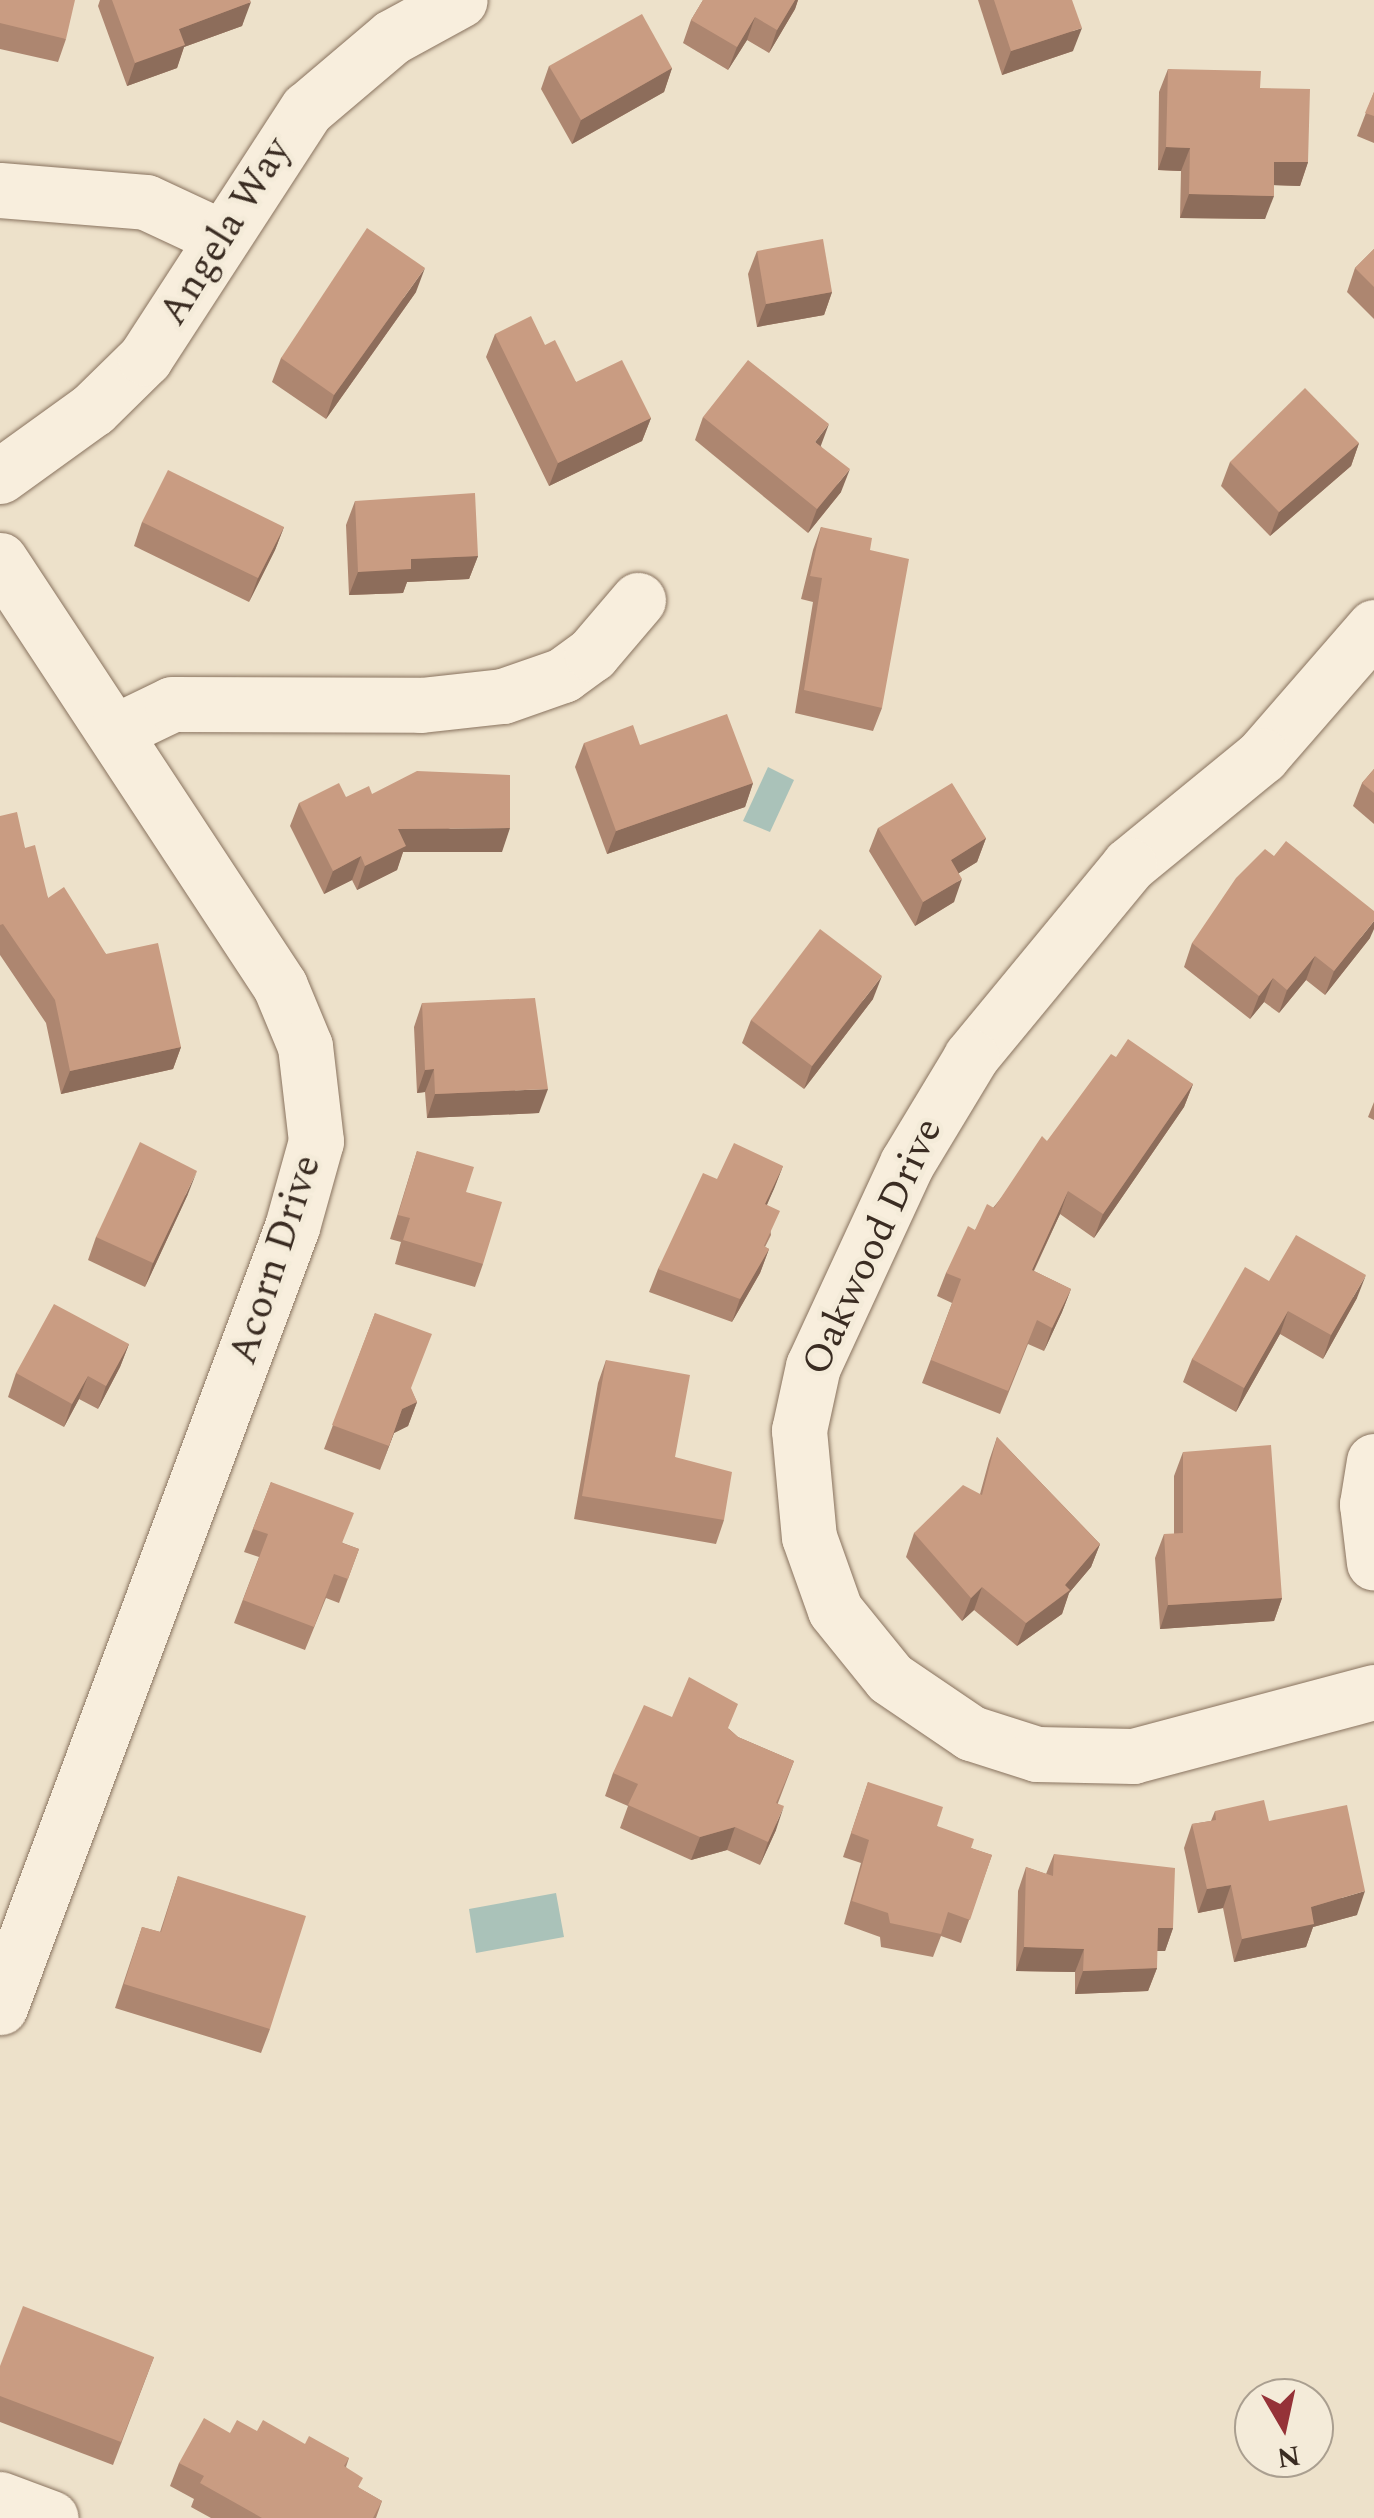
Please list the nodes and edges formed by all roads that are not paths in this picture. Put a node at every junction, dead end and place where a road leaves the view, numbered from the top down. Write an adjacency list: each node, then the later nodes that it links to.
1 (460, 0): 3 (street, Angela Way)
2 (0, 190): 3 (street)
3 (219, 236): 4 (street, Angela Way)
4 (0, 476)
5 (0, 560): 8 (street, Acorn Drive)
6 (638, 600): 8 (street)
7 (1374, 627): 11 (street, Oakwood Drive)
8 (116, 731): 12 (street, Acorn Drive)
9 (1374, 1461): 10 (street)
10 (1374, 1563)
11 (1374, 1692)
12 (0, 2006)
13 (0, 2500): 14 (street)
14 (51, 2518)

